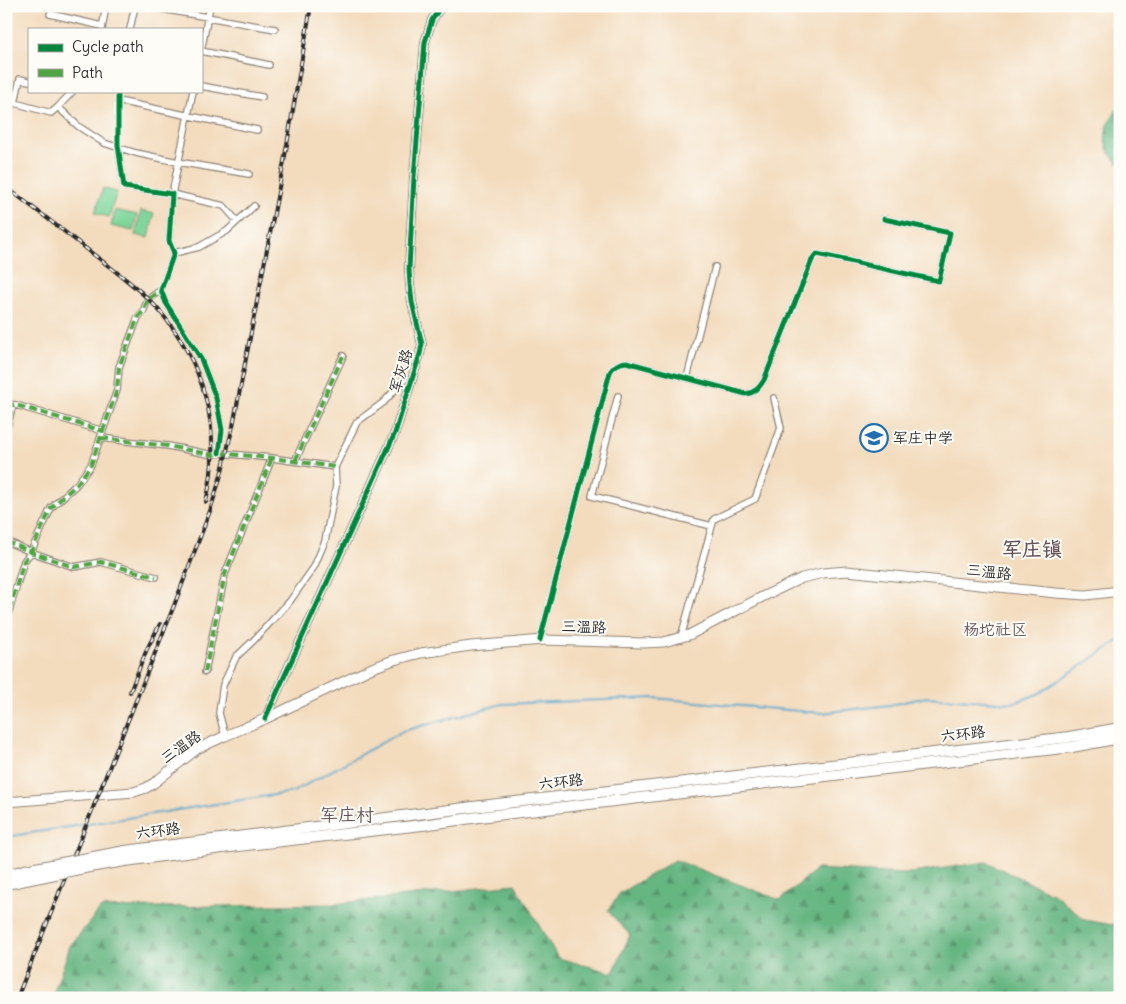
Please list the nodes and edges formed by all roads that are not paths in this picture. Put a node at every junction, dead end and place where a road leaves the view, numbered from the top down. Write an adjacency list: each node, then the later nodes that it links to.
1 (106, 6): 8 (street)
2 (135, 6): 9 (street)
3 (145, 6): 7 (street)
4 (210, 6): 7 (street)
5 (441, 6): 59 (street, 军灰路)
6 (50, 14): 8 (street)
7 (208, 18): 10 (street); 11 (street)
8 (102, 27)
9 (130, 28)
10 (275, 30)
11 (202, 46)
12 (202, 51): 13 (street)
13 (269, 65)
14 (28, 81): 21 (street)
15 (202, 86): 19 (street)
16 (72, 92): 21 (street)
17 (118, 92): 20 (street)
18 (193, 92): 22 (street)
19 (262, 97)
20 (118, 101): 22 (street); 24 (street)
21 (58, 106): 24 (street)
22 (188, 116): 23 (street); 25 (street)
23 (257, 130)
24 (118, 148): 25 (street); 27 (street)
25 (178, 162): 26 (street); 27 (street)
26 (248, 174)
27 (172, 194): 30 (street); 31 (street)
28 (254, 206): 30 (street)
29 (884, 219): 37 (street)
30 (237, 221): 31 (street)
31 (174, 253): 33 (street)
32 (715, 267): 37 (street)
33 (161, 290): 44 (street); 46 (street)
34 (1120, 316): 35 (street)
35 (1120, 327)
36 (343, 356): 48 (street)
37 (687, 378): 57 (street)
38 (404, 380): 49 (street)
39 (618, 396): 50 (street)
40 (774, 398): 50 (street)
41 (6, 404): 42 (street)
42 (13, 405): 43 (street); 44 (street)
43 (6, 430)
44 (103, 431): 45 (street)
45 (101, 438): 46 (street); 52 (street)
46 (218, 454): 47 (street)
47 (272, 458): 48 (street); 58 (street)
48 (295, 461): 49 (street)
49 (335, 467): 61 (street)
50 (712, 526): 56 (street)
51 (6, 541): 52 (street)
52 (31, 552): 53 (street); 55 (street)
53 (156, 577)
54 (1120, 591): 56 (main road, 三温路)
55 (6, 621)
56 (681, 637): 57 (main road, 三温路)
57 (540, 640): 59 (main road, 三温路)
58 (205, 672)
59 (265, 719): 61 (main road, 三温路)
60 (1120, 728): 64 (highway, 六环路, bridge)
61 (225, 736): 63 (main road, 三温路)
62 (1120, 738): 65 (highway, 六环路, bridge)
63 (6, 802)
64 (6, 875)
65 (6, 884)

